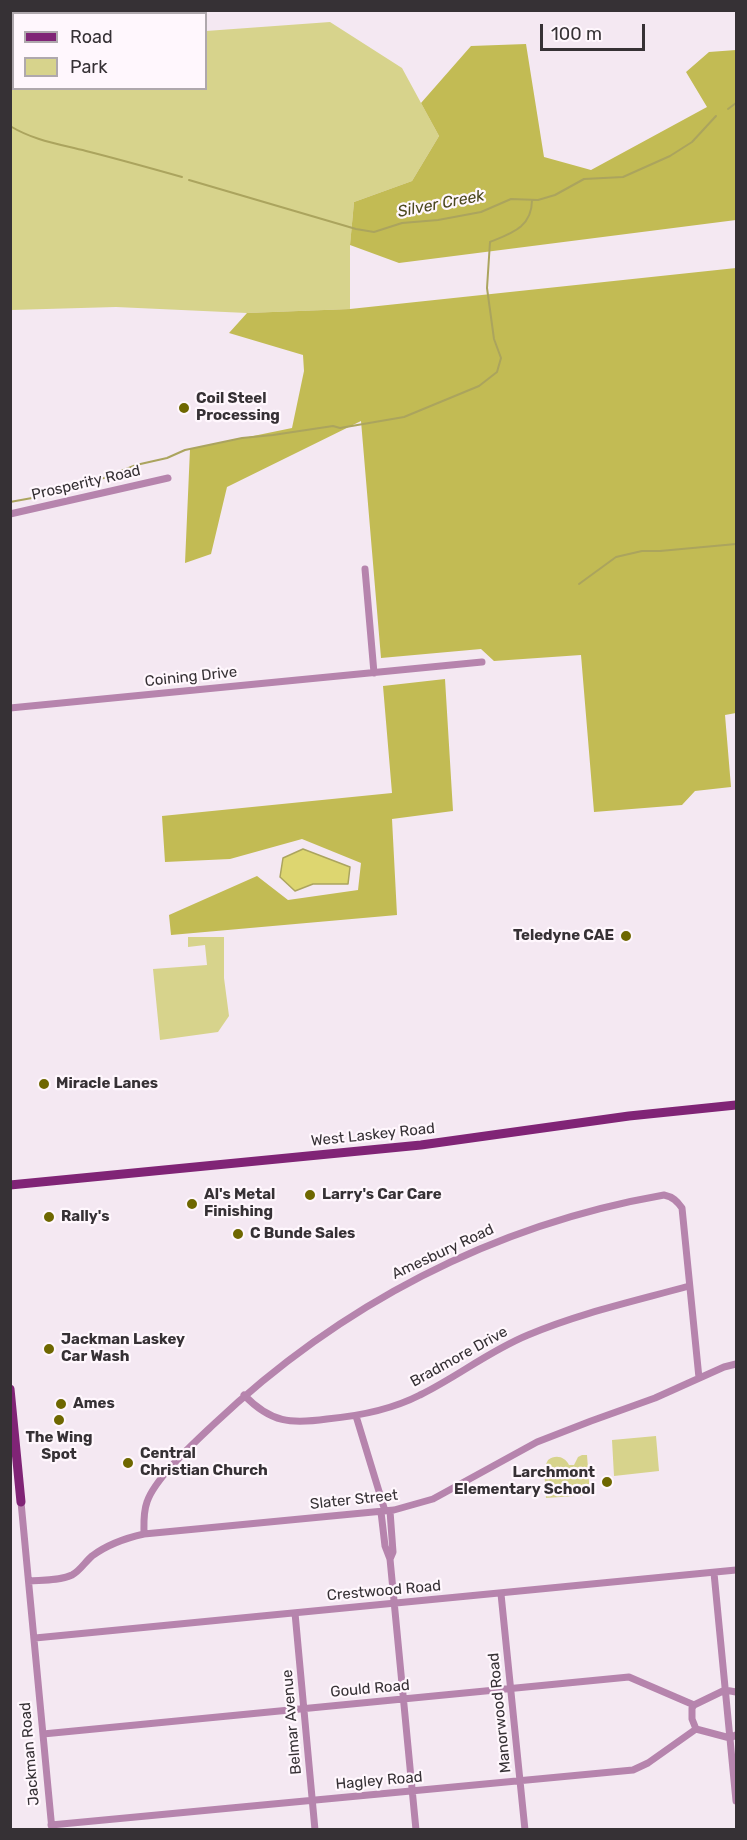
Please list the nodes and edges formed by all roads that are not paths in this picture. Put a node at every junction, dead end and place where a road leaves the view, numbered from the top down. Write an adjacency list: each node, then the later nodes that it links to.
1 (168, 478): 2 (street, Prosperity Road)
2 (10, 514)
3 (365, 569): 5 (street)
4 (482, 662): 5 (street, Coining Drive)
5 (374, 673): 6 (street, Coining Drive)
6 (10, 708)
7 (736, 1105): 8 (main road, West Laskey Road)
8 (10, 1185)
9 (689, 1286): 11 (street, Amesbury Road); 13 (street, Amesbury Road); 14 (street, Bradmore Drive)
10 (736, 1364): 11 (street, Slater Street)
11 (699, 1378): 16 (street, Slater Street)
12 (10, 1389): 15 (main road, Jackman Road)
13 (244, 1395): 14 (street, Bradmore Drive); 17 (street, Amesbury Road)
14 (356, 1416): 16 (street)
15 (21, 1502): 20 (street, Jackman Road)
16 (385, 1511): 17 (street, Slater Street); 22 (street)
17 (144, 1534): 20 (street, Slater Street)
18 (736, 1570): 19 (street, Crestwood Road)
19 (714, 1573): 21 (street, Crestwood Road); 26 (street)
20 (29, 1581): 24 (street, Jackman Road)
21 (501, 1594): 22 (street, Crestwood Road); 25 (street, Manorwood Road)
22 (394, 1603): 23 (street, Crestwood Road); 28 (street)
23 (295, 1613): 24 (street, Crestwood Road); 30 (street, Belmar Avenue)
24 (35, 1638): 32 (street, Jackman Road)
25 (511, 1689): 28 (street, Gould Road); 29 (street, Gould Road); 34 (street, Manorwood Road)
26 (725, 1690): 27 (street); 29 (street); 33 (street)
27 (736, 1692)
28 (403, 1699): 30 (street, Gould Road); 35 (street)
29 (694, 1705): 31 (street)
30 (303, 1708): 32 (street, Gould Road); 36 (street, Belmar Avenue)
31 (696, 1729): 33 (street); 34 (street, Hagley Road)
32 (43, 1734): 38 (street, Jackman Road)
33 (733, 1737): 37 (street)
34 (520, 1781): 35 (street, Hagley Road); 41 (street, Manorwood Road)
35 (412, 1791): 36 (street, Hagley Road); 40 (street)
36 (313, 1801): 38 (street, Hagley Road); 39 (street, Belmar Avenue)
37 (736, 1801)
38 (51, 1828)
39 (315, 1830)
40 (416, 1830)
41 (525, 1830)

